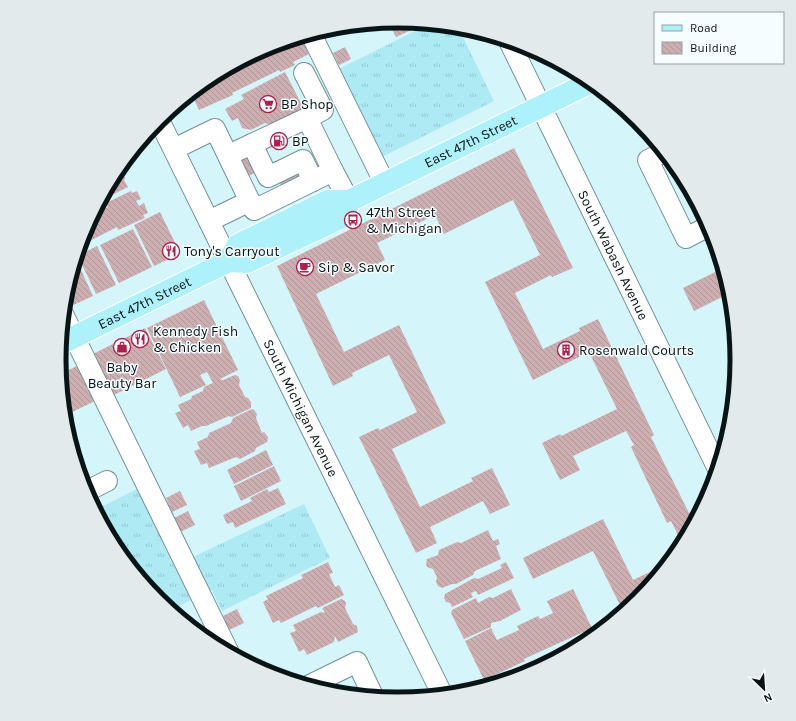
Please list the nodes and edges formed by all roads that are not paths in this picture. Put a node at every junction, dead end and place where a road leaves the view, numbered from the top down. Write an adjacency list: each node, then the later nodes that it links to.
1 (313, 39): 15 (street)
2 (513, 49): 5 (street, South Wabash Avenue)
3 (304, 73): 6 (street)
4 (585, 86): 5 (main road, East 47th Street)
5 (542, 108): 15 (main road, East 47th Street); 24 (street, South Wabash Avenue)
6 (307, 118): 8 (street); 12 (street)
7 (162, 126): 9 (street, South Michigan Avenue)
8 (252, 144): 11 (street); 13 (street)
9 (174, 150): 11 (street); 20 (street, South Michigan Avenue)
10 (659, 154): 21 (street)
11 (228, 155): 16 (street)
12 (333, 171): 14 (street); 18 (street)
13 (268, 177): 14 (street); 16 (street); 17 (street)
14 (313, 181): 17 (street)
15 (385, 184): 18 (main road, East 47th Street)
16 (247, 194): 17 (street); 20 (street)
17 (278, 198): 19 (street)
18 (349, 201): 19 (main road, East 47th Street); 22 (main road, East 47th Street)
19 (289, 220): 22 (main road, East 47th Street)
20 (209, 221): 22 (street, South Michigan Avenue)
21 (703, 229)
22 (229, 261): 23 (main road, East 47th Street); 29 (street, South Michigan Avenue)
23 (67, 340): 27 (street)
24 (715, 462)
25 (107, 481): 26 (street)
26 (91, 489)
27 (224, 643)
28 (315, 683): 30 (street)
29 (440, 690)
30 (371, 692)

